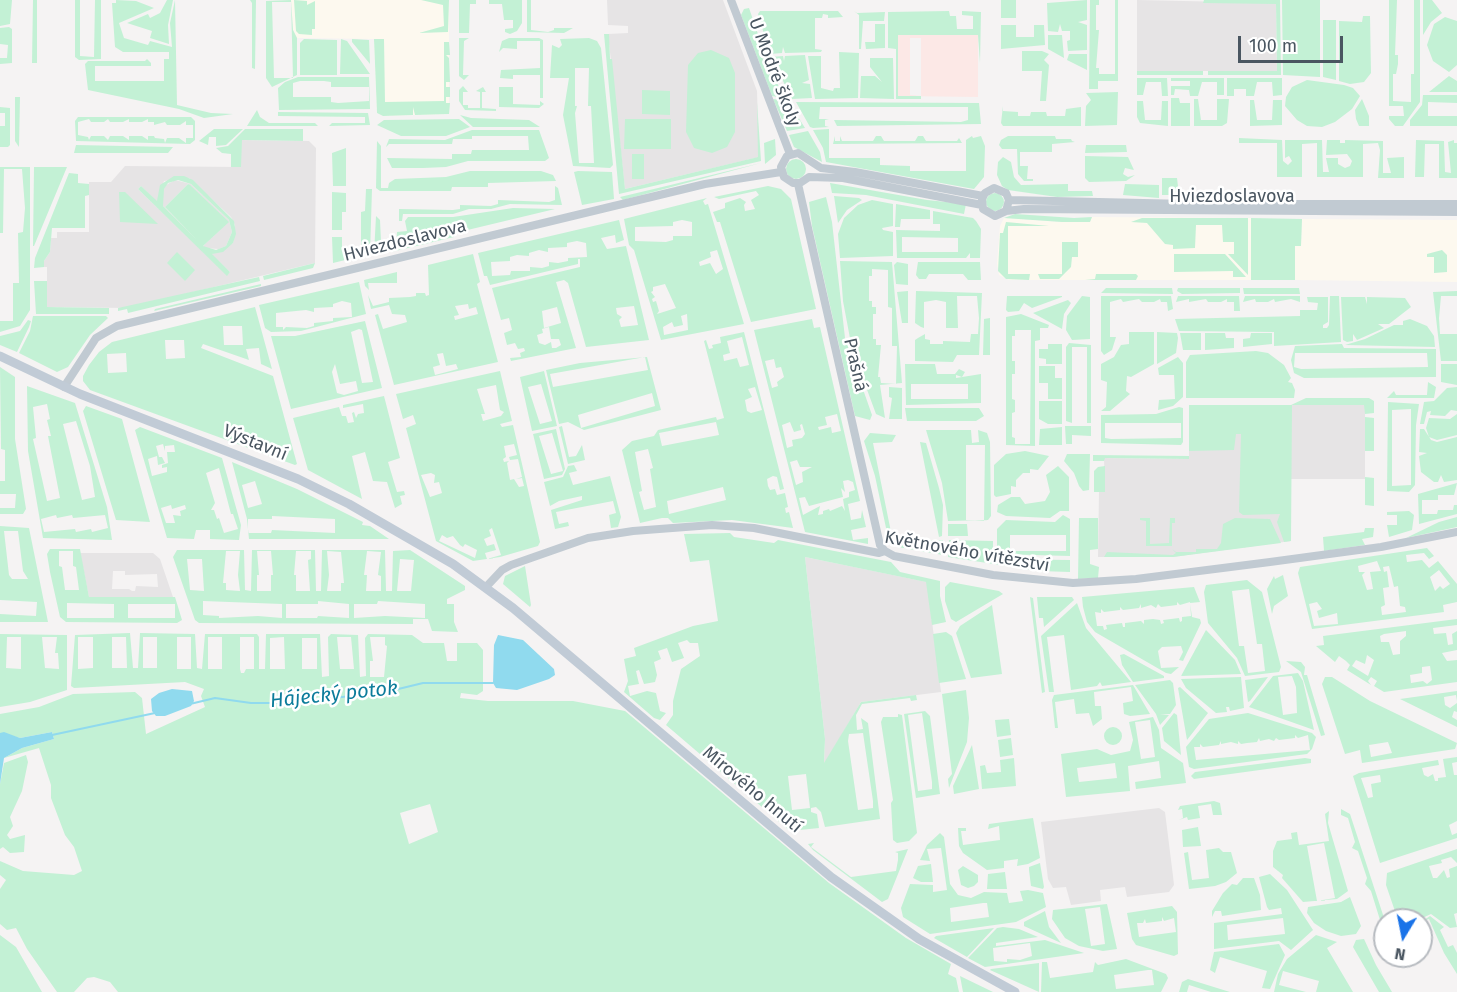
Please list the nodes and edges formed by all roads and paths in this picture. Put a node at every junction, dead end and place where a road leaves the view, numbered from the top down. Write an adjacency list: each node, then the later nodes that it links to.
1 (731, 0): 2 (street, U Modré školy)
2 (790, 154): 3 (street, Hviezdoslavova); 4 (street)
3 (811, 163): 5 (street); 8 (street, Hviezdoslavova)
4 (781, 172): 6 (street); 13 (street, Hviezdoslavova)
5 (809, 177): 6 (street); 8 (street, Hviezdoslavova)
6 (798, 184): 15 (street, Prašná)
7 (1009, 200): 8 (street, Hviezdoslavova); 9 (street, Hviezdoslavova); 10 (street)
8 (982, 201): 10 (street, Hviezdoslavova)
9 (1457, 204)
10 (1006, 211): 11 (street, Hviezdoslavova)
11 (1457, 212)
12 (0, 356): 13 (main road, Výstavní)
13 (64, 387): 16 (main road, Výstavní)
14 (1457, 532): 15 (street, Květnového vítězství)
15 (885, 551): 16 (street, Květnového vítězství)
16 (486, 587): 17 (main road, Mírového hnutí)
17 (1015, 992)

